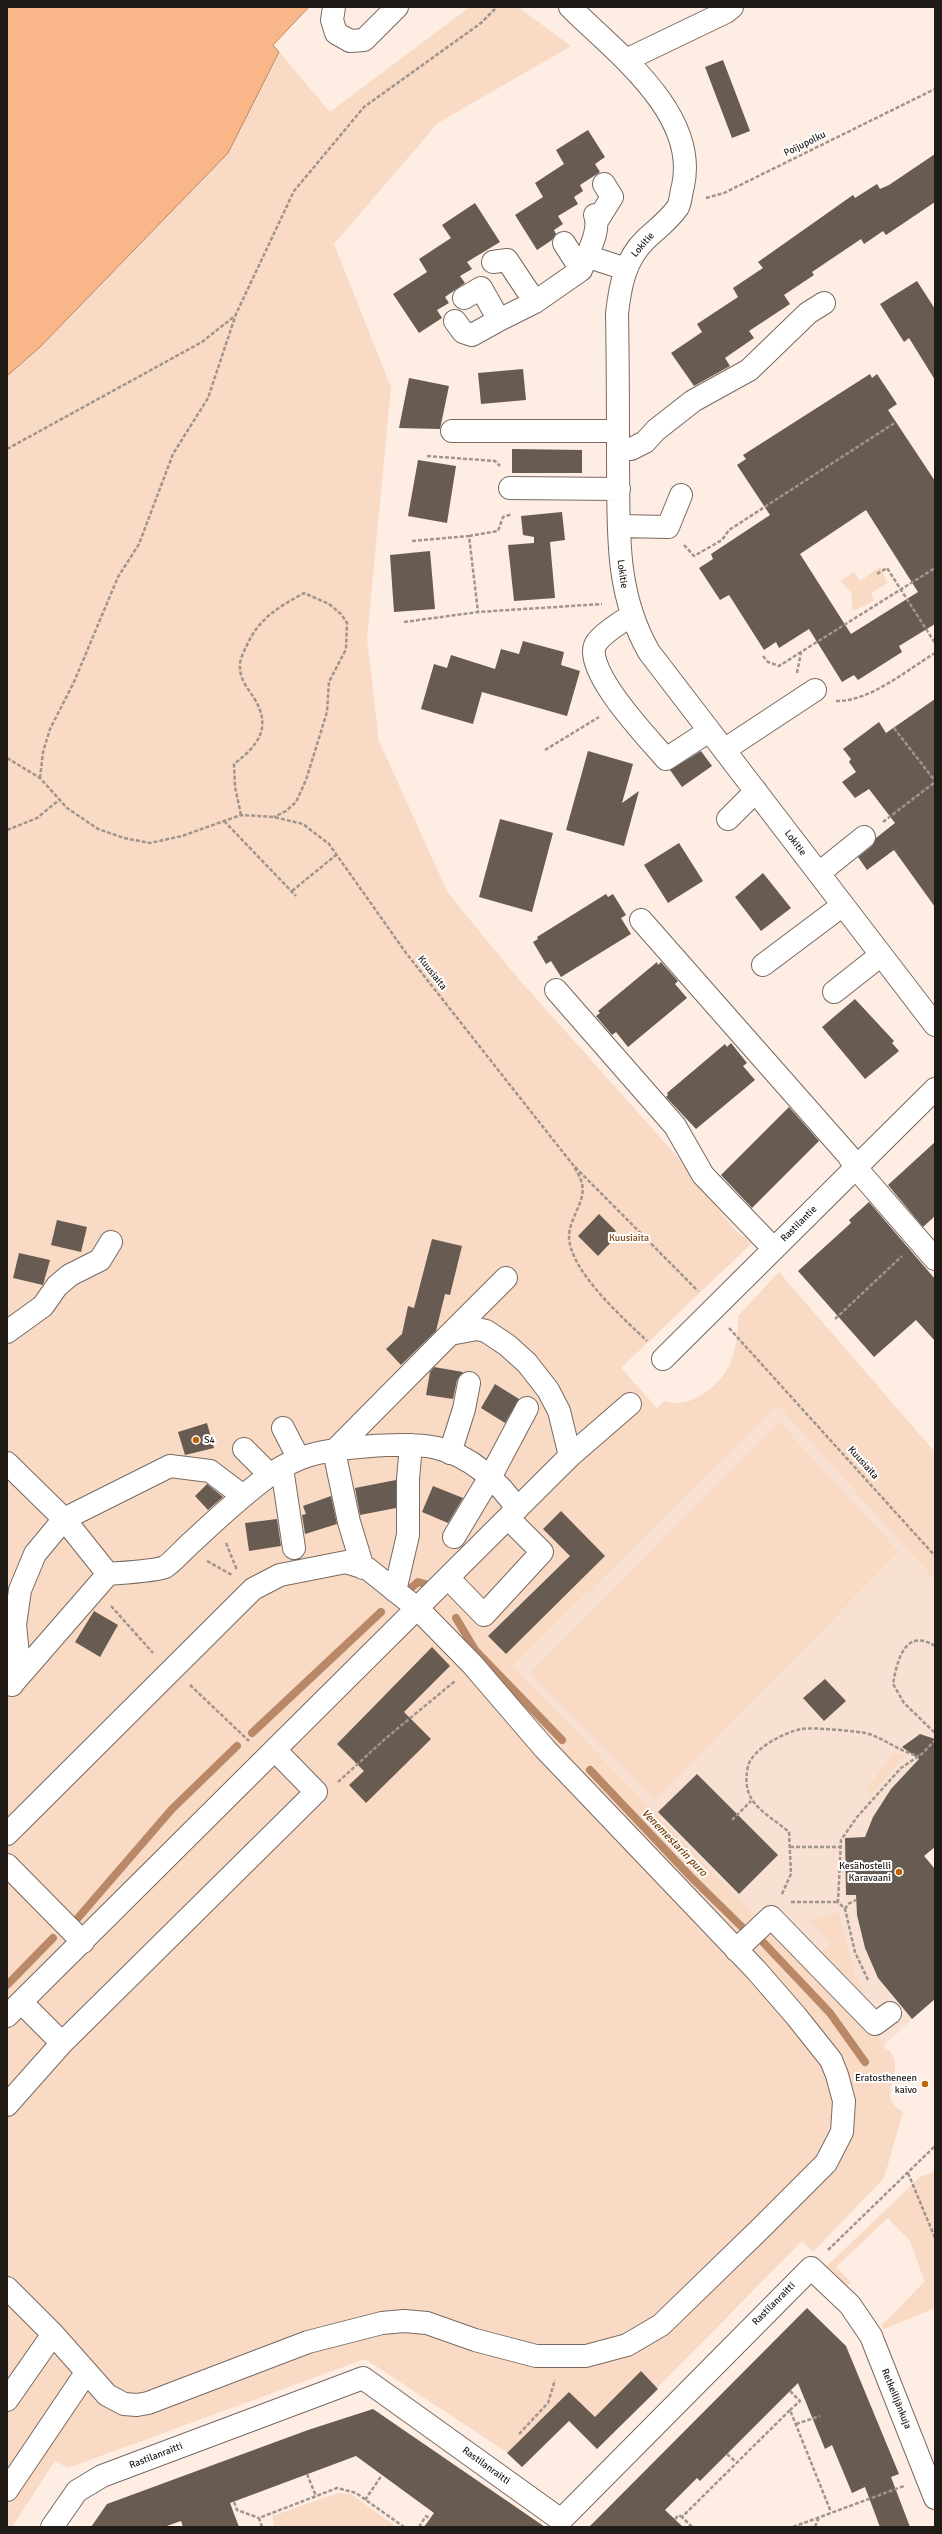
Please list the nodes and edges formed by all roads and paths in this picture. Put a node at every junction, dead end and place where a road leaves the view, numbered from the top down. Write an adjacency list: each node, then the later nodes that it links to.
1 (334, 7): 2 (street)
2 (397, 7)
3 (497, 7): 17 (path)
4 (570, 7): 6 (street)
5 (732, 7): 6 (street)
6 (626, 60): 9 (street)
7 (935, 89): 9 (path, Poijupolku)
8 (604, 184): 12 (street)
9 (678, 206): 13 (street, Lokitie)
10 (564, 243): 12 (street)
11 (493, 262): 15 (street)
12 (584, 263): 13 (street); 15 (street)
13 (626, 268): 22 (street, Lokitie)
14 (464, 298): 18 (street)
15 (535, 302): 18 (street)
16 (824, 303): 22 (street)
17 (236, 314): 23 (path); 47 (path)
18 (499, 320): 19 (street)
19 (455, 321)
20 (896, 422): 28 (path)
21 (452, 431): 22 (street)
22 (618, 440): 25 (street, Lokitie)
23 (7, 449)
24 (510, 488): 25 (street)
25 (619, 488): 27 (street, Lokitie)
26 (681, 495): 28 (street)
27 (619, 526): 28 (street); 33 (street, Lokitie)
28 (668, 527)
29 (412, 541): 34 (path)
30 (935, 568): 32 (path)
31 (877, 574): 32 (path)
32 (901, 589): 36 (path); 37 (path)
33 (629, 608): 34 (path); 41 (street); 43 (street, Lokitie)
34 (478, 612): 35 (path)
35 (404, 622)
36 (935, 643)
37 (801, 652): 39 (path); 40 (path)
38 (935, 653): 40 (path)
39 (763, 656)
40 (810, 693): 45 (street)
41 (620, 704): 43 (street); 44 (path)
42 (894, 728): 48 (path)
43 (710, 731): 45 (street, Lokitie)
44 (545, 750)
45 (724, 750): 49 (street, Lokitie)
46 (7, 758): 47 (path, Kuusiaita)
47 (40, 778): 50 (path, Kuusiaita)
48 (935, 781): 56 (path)
49 (756, 791): 53 (street); 58 (street, Lokitie)
50 (59, 800): 54 (path, Kuusiaita); 55 (path)
51 (241, 816): 52 (path, Kuusiaita); 52 (path); 54 (path, Kuusiaita)
52 (274, 817): 57 (path, Kuusiaita)
53 (728, 818)
54 (224, 821): 59 (path)
55 (7, 830)
56 (864, 837): 58 (street)
57 (336, 855): 59 (path); 69 (path, Kuusiaita)
58 (819, 873): 61 (street, Lokitie)
59 (292, 891): 60 (path)
60 (296, 896)
61 (843, 905): 63 (street, Lokitie); 64 (street)
62 (641, 920): 70 (street)
63 (881, 955): 66 (street); 67 (street, Lokitie)
64 (763, 965)
65 (556, 990): 73 (street)
66 (834, 992)
67 (935, 1025)
68 (935, 1089): 70 (street, Rastilantie)
69 (573, 1165): 76 (path, Kuusiaita); 80 (path, Kuusiaita)
70 (856, 1168): 71 (street); 73 (street, Rastilantie)
71 (919, 1240): 74 (street); 77 (path)
72 (111, 1242): 78 (street)
73 (774, 1249): 76 (street, Rastilantie)
74 (935, 1259)
75 (506, 1278): 79 (street)
76 (708, 1304): 80 (street, Rastilantie); 100 (path, Kuusiaita)
77 (835, 1318)
78 (7, 1332)
79 (450, 1334): 87 (street); 89 (street)
80 (663, 1359)
81 (469, 1382): 88 (street)
82 (630, 1404): 89 (street)
83 (527, 1408): 92 (street)
84 (283, 1428): 91 (street)
85 (411, 1445): 87 (street); 88 (street); 105 (street)
86 (244, 1449): 91 (street)
87 (334, 1451): 91 (street); 101 (street)
88 (450, 1453): 92 (street)
89 (570, 1456): 94 (street)
90 (7, 1463): 96 (street)
91 (284, 1467): 93 (street); 98 (street)
92 (490, 1477): 94 (street); 97 (street)
93 (243, 1496): 95 (street); 96 (street)
94 (512, 1514): 103 (street); 103 (street)
95 (219, 1518): 99 (street); 104 (path)
96 (64, 1519): 102 (street); 109 (street)
97 (454, 1537)
98 (294, 1548)
99 (184, 1549): 102 (street); 104 (path)
100 (935, 1556)
101 (363, 1568): 104 (street); 105 (street)
102 (108, 1574): 109 (street)
103 (448, 1578): 106 (street)
104 (248, 1585): 117 (street)
105 (395, 1591): 106 (street)
106 (418, 1609): 108 (street); 112 (street)
107 (935, 1646): 110 (path)
108 (472, 1664): 114 (path); 126 (street)
109 (11, 1687)
110 (935, 1733)
111 (935, 1740): 113 (path)
112 (275, 1750): 114 (street); 125 (street)
113 (919, 1756): 115 (path); 119 (path)
114 (316, 1792): 129 (street)
115 (751, 1801): 116 (path); 118 (path)
116 (732, 1820)
117 (7, 1834)
118 (790, 1847): 119 (path); 123 (path)
119 (841, 1847): 122 (path)
120 (7, 1865): 125 (street)
121 (856, 1900): 124 (path)
122 (838, 1902): 123 (path); 124 (path)
123 (775, 1909): 126 (street); 128 (street)
124 (845, 1909): 128 (path)
125 (83, 1942): 127 (street)
126 (736, 1950): 137 (street)
127 (14, 2009): 129 (street)
128 (890, 2013)
129 (62, 2043): 130 (street)
130 (7, 2105)
131 (935, 2146): 132 (path)
132 (908, 2173): 133 (path); 134 (path)
133 (935, 2238)
134 (810, 2268): 152 (street, Retkeilijänkuja); 161 (street, Rastilanraitti)
135 (7, 2288): 136 (street)
136 (53, 2334): 138 (street); 140 (street)
137 (555, 2356): 138 (street); 144 (path)
138 (86, 2373): 150 (street)
139 (790, 2391): 141 (path)
140 (7, 2400)
141 (790, 2410): 143 (path); 146 (path)
142 (820, 2416): 143 (path)
143 (796, 2424): 155 (path)
144 (519, 2434)
145 (727, 2454): 146 (path)
146 (737, 2464): 158 (path)
147 (307, 2474): 151 (path)
148 (382, 2475): 153 (path)
149 (910, 2484): 155 (path)
150 (7, 2490)
151 (316, 2496): 153 (path); 157 (path)
152 (935, 2498)
153 (365, 2500): 163 (path)
154 (234, 2502): 157 (path)
155 (831, 2512): 156 (path)
156 (819, 2517): 166 (path); 167 (path)
157 (259, 2518): 162 (path)
158 (682, 2518): 160 (path); 165 (path)
159 (430, 2519): 164 (path)
160 (675, 2519)
161 (52, 2527)
162 (262, 2527)
163 (404, 2527)
164 (419, 2527)
165 (692, 2527)
166 (793, 2527)
167 (815, 2527)

